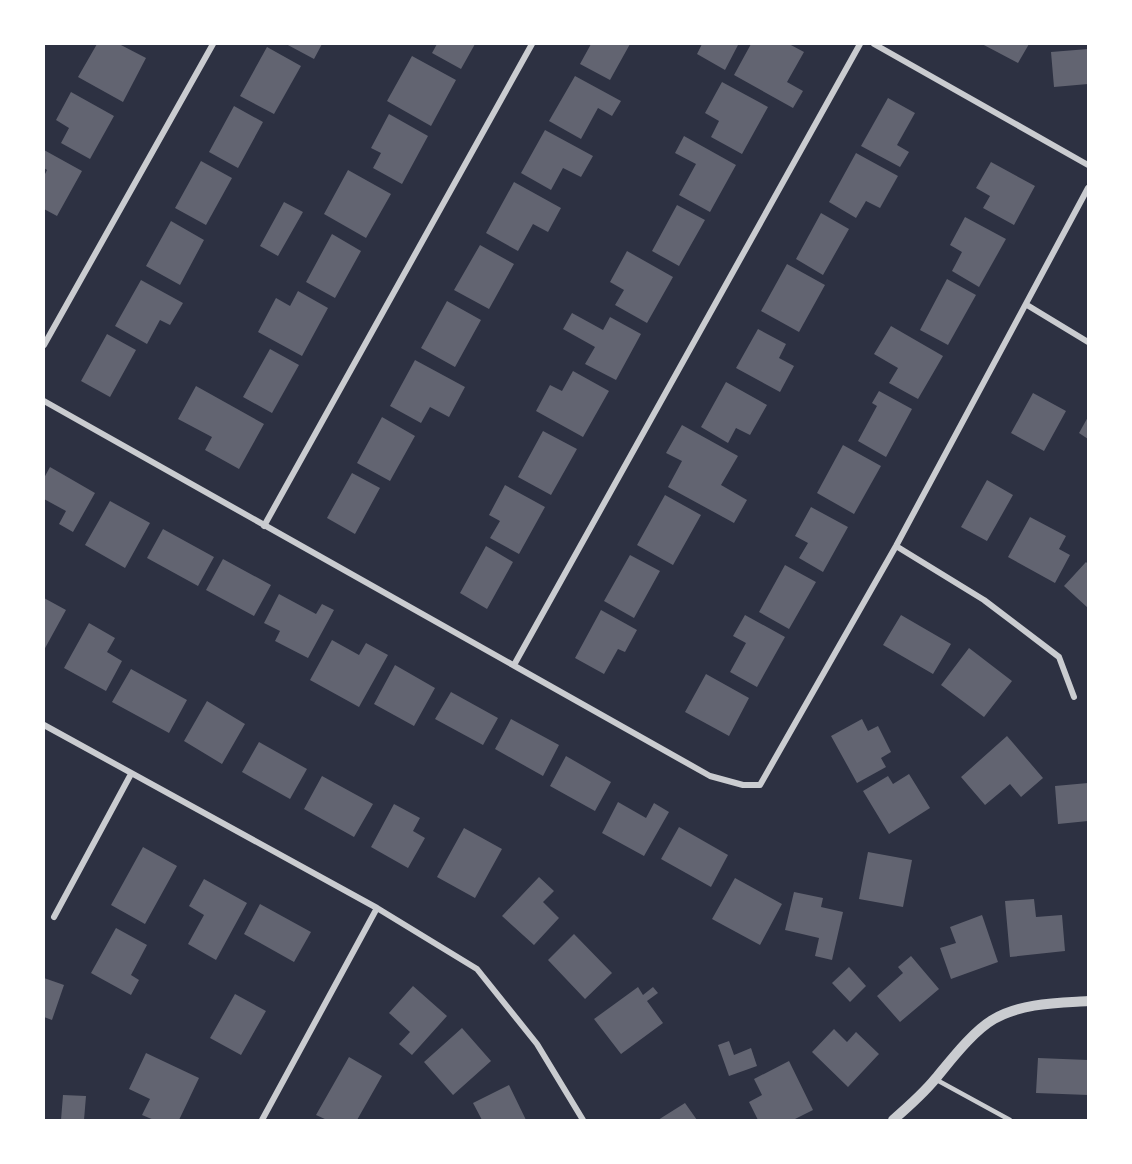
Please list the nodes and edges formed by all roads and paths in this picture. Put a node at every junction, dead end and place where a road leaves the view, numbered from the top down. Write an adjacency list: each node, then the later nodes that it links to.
1 (213, 44): 9 (street)
2 (532, 44): 11 (street)
3 (860, 44): 13 (street)
4 (874, 44): 5 (street)
5 (1089, 165)
6 (1089, 188): 7 (street)
7 (1027, 305): 8 (street); 12 (street)
8 (1089, 342)
9 (44, 345)
10 (44, 400): 11 (street)
11 (264, 526): 13 (street)
12 (896, 546): 13 (street); 14 (street)
13 (514, 665)
14 (1074, 697)
15 (44, 725): 16 (street)
16 (131, 774): 17 (street); 18 (street)
17 (377, 908): 21 (street); 22 (street)
18 (54, 917)
19 (1089, 1001): 20 (street)
20 (935, 1079): 23 (street); 24 (lane)
21 (262, 1120)
22 (583, 1120)
23 (893, 1120)
24 (1010, 1120)

